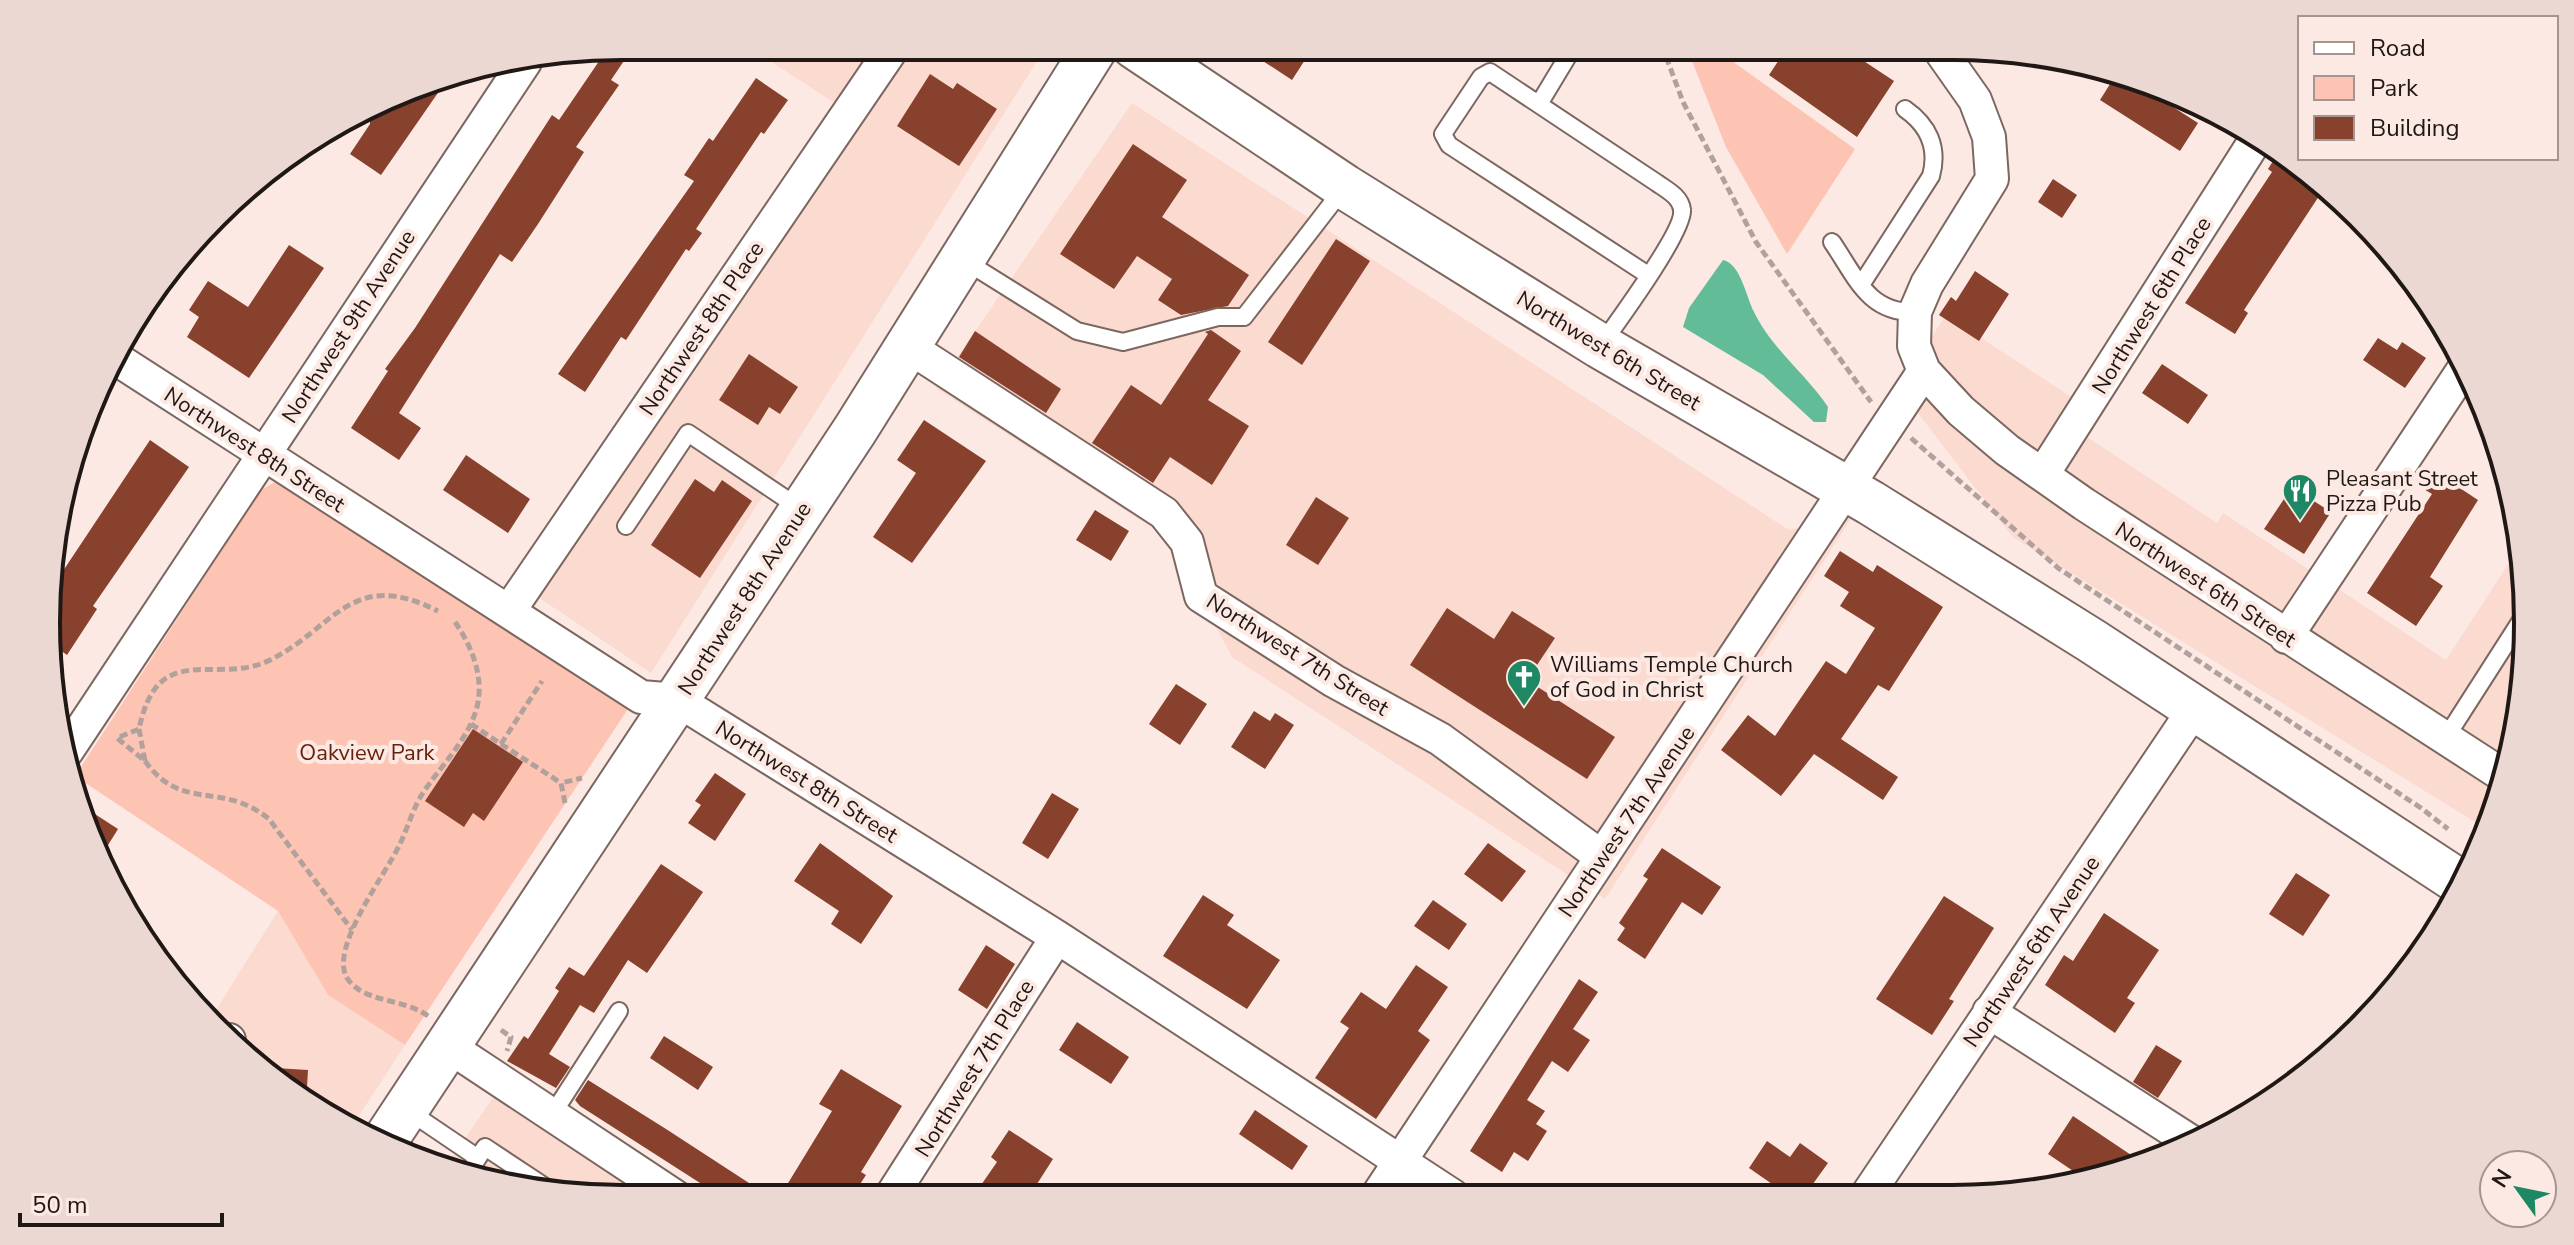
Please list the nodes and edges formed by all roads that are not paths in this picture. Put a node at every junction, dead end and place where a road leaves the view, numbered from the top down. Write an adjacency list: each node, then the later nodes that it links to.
1 (884, 60): 26 (street, Northwest 8th Place)
2 (1087, 60): 12 (street, Northwest 8th Avenue)
3 (1155, 60): 10 (street, Northwest 6th Street)
4 (1566, 60): 7 (lane)
5 (1946, 60): 15 (street)
6 (520, 70): 21 (street, Northwest 9th Avenue)
7 (1539, 104): 13 (lane); 13 (lane)
8 (1905, 109): 14 (lane)
9 (2251, 147): 22 (street, Northwest 6th Place)
10 (1345, 187): 12 (lane); 16 (street, Northwest 6th Street)
11 (1832, 242): 14 (lane)
12 (965, 261): 17 (street, Northwest 8th Avenue)
13 (1648, 275): 16 (lane)
14 (1861, 285): 15 (lane)
15 (1915, 312): 19 (street)
16 (1600, 346): 23 (street, Northwest 6th Street)
17 (909, 347): 24 (street, Northwest 8th Avenue); 34 (street, Northwest 7th Street)
18 (123, 364): 21 (street, Northwest 8th Street)
19 (1924, 371): 22 (street, Northwest 6th Street); 23 (street, Northwest 7th Avenue)
20 (2458, 378): 28 (street)
21 (263, 456): 26 (street, Northwest 8th Street); 32 (street, Northwest 9th Avenue)
22 (2043, 474): 28 (street, Northwest 6th Street)
23 (1845, 489): 30 (street, Northwest 6th Street); 34 (street, Northwest 7th Avenue)
24 (802, 510): 25 (lane); 29 (street, Northwest 8th Avenue)
25 (626, 526)
26 (509, 611): 29 (street, Northwest 8th Street)
27 (2514, 632): 31 (lane)
28 (2286, 637): 31 (street, Northwest 6th Street)
29 (677, 700): 36 (street, Northwest 8th Street); 39 (street, Northwest 8th Avenue)
30 (2195, 708): 35 (street, Northwest 6th Street); 38 (street, Northwest 6th Avenue)
31 (2445, 739): 33 (street, Northwest 6th Street)
32 (73, 742)
33 (2494, 770)
34 (1602, 857): 44 (street, Northwest 7th Avenue)
35 (2453, 878)
36 (1057, 937): 44 (street, Northwest 8th Street); 48 (street, Northwest 7th Place)
37 (619, 1011): 40 (lane)
38 (1989, 1012): 42 (street); 51 (street, Northwest 6th Avenue)
39 (438, 1031): 40 (street); 41 (street, Northwest 8th Avenue)
40 (552, 1115): 47 (street)
41 (394, 1127): 43 (lane)
42 (2181, 1135)
43 (478, 1158): 45 (lane); 46 (lane)
44 (1401, 1161): 49 (street, Northwest 7th Avenue); 50 (street, Northwest 8th Street)
45 (474, 1165)
46 (530, 1177)
47 (658, 1185)
48 (898, 1185)
49 (1385, 1185)
50 (1437, 1185)
51 (1879, 1185)

